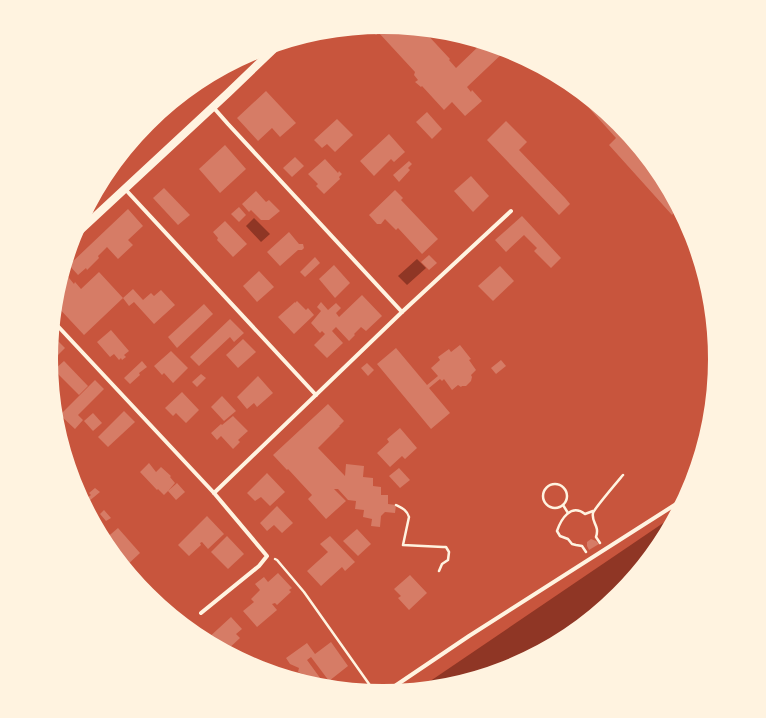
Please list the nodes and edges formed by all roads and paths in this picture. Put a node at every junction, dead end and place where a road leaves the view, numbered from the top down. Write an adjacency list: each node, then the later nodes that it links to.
1 (269, 54): 2 (main road)
2 (214, 107): 3 (main road); 6 (street)
3 (125, 189): 5 (main road); 8 (street)
4 (511, 211): 6 (street)
5 (87, 224)
6 (402, 312): 8 (street)
7 (59, 327): 10 (street)
8 (316, 395): 10 (street)
9 (623, 475): 14 (path)
10 (214, 493): 17 (street)
11 (396, 505): 19 (path)
12 (563, 505): 12 (path); 15 (path)
13 (674, 506): 16 (street)
14 (593, 511): 15 (path); 16 (path)
15 (568, 513): 18 (path)
16 (605, 550): 18 (street)
17 (267, 556): 20 (street); 21 (path)
18 (591, 559): 22 (street)
19 (439, 571)
20 (201, 613)
21 (369, 684)
22 (397, 684)

